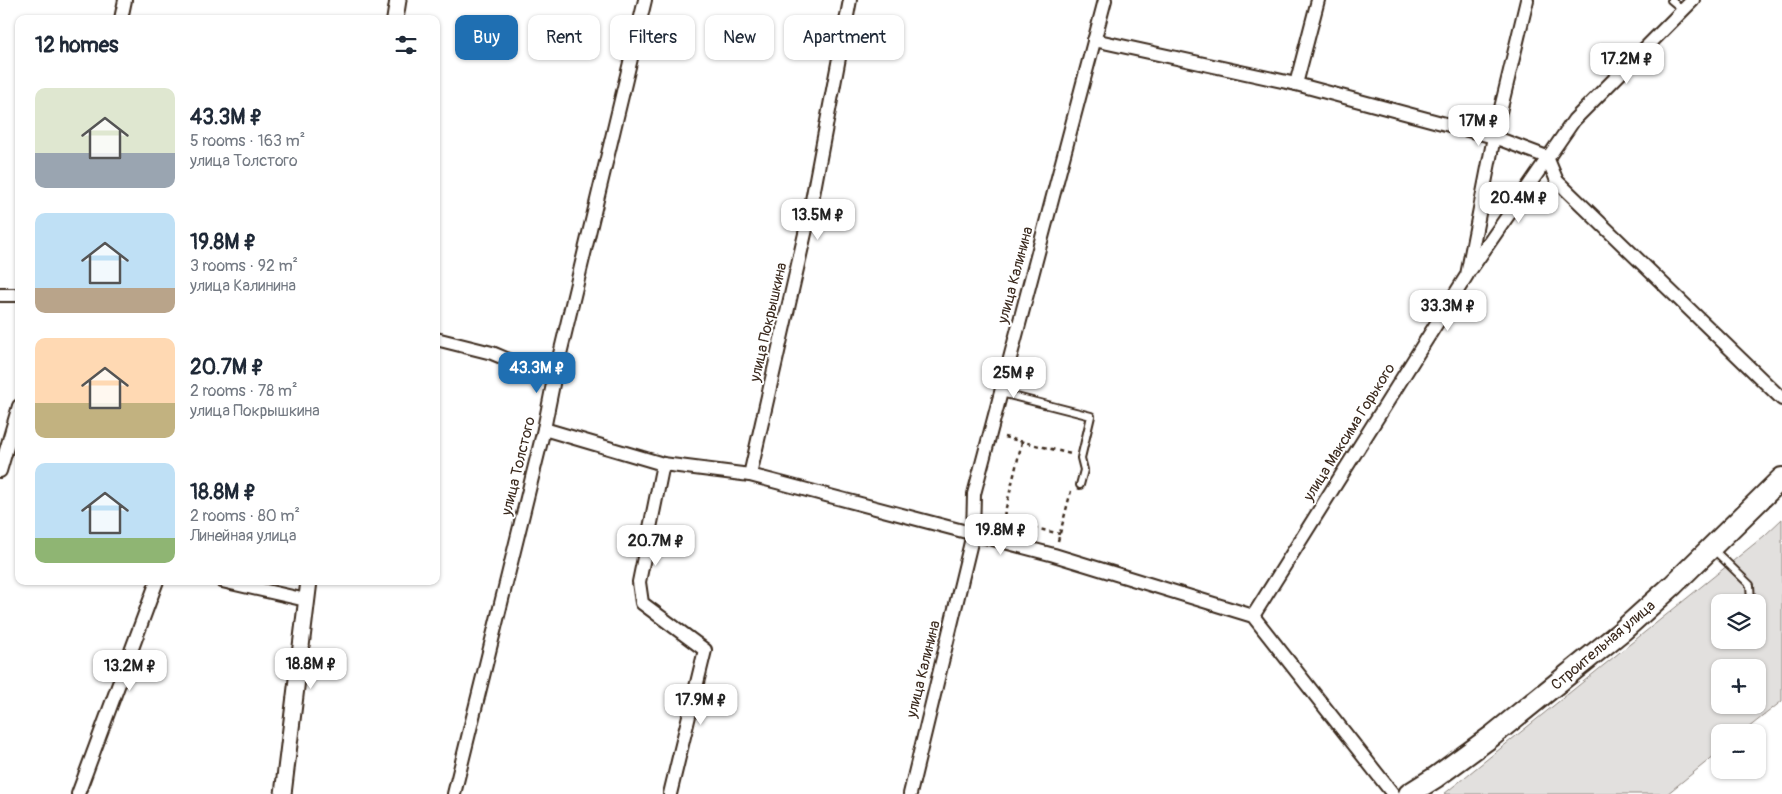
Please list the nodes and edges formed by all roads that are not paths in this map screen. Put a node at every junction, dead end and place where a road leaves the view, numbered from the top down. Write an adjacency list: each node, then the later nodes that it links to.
1 (125, 0): 11 (street)
2 (398, 0): 12 (street)
3 (645, 0): 21 (street, улица Толстого)
4 (850, 0): 28 (street, улица Покрышкина)
5 (1105, 0): 13 (street, улица Калинина)
6 (1318, 0): 14 (street)
7 (1527, 0): 15 (street, улица Максима Горького)
8 (1671, 0): 10 (lane)
9 (1693, 0): 10 (street)
10 (1683, 10): 16 (street)
11 (121, 15)
12 (396, 15)
13 (1094, 40): 14 (street); 22 (street, улица Калинина)
14 (1296, 84): 15 (street)
15 (1494, 137): 16 (street); 17 (street, улица Максима Горького)
16 (1547, 157): 17 (street); 23 (street)
17 (1467, 275): 38 (street, улица Максима Горького)
18 (0, 295): 19 (street)
19 (15, 295)
20 (440, 340): 21 (street)
21 (554, 379): 25 (street, улица Толстого)
22 (1001, 393): 29 (lane); 31 (street, улица Калинина)
23 (1782, 399)
24 (15, 420): 27 (street)
25 (544, 429): 26 (street); 41 (street, улица Толстого)
26 (663, 464): 28 (street); 42 (street)
27 (0, 471)
28 (750, 475): 31 (street)
29 (1080, 485)
30 (1777, 486): 32 (main road, Строительная улица)
31 (973, 534): 38 (street); 43 (street, улица Калинина)
32 (1711, 548): 36 (lane); 45 (main road, Строительная улица)
33 (156, 585): 39 (street)
34 (240, 585): 37 (street)
35 (308, 585): 37 (street)
36 (1751, 594)
37 (306, 600): 40 (street)
38 (1253, 616): 44 (street)
39 (78, 794)
40 (283, 794)
41 (454, 794)
42 (670, 794)
43 (910, 794)
44 (1393, 794)
45 (1409, 794)

